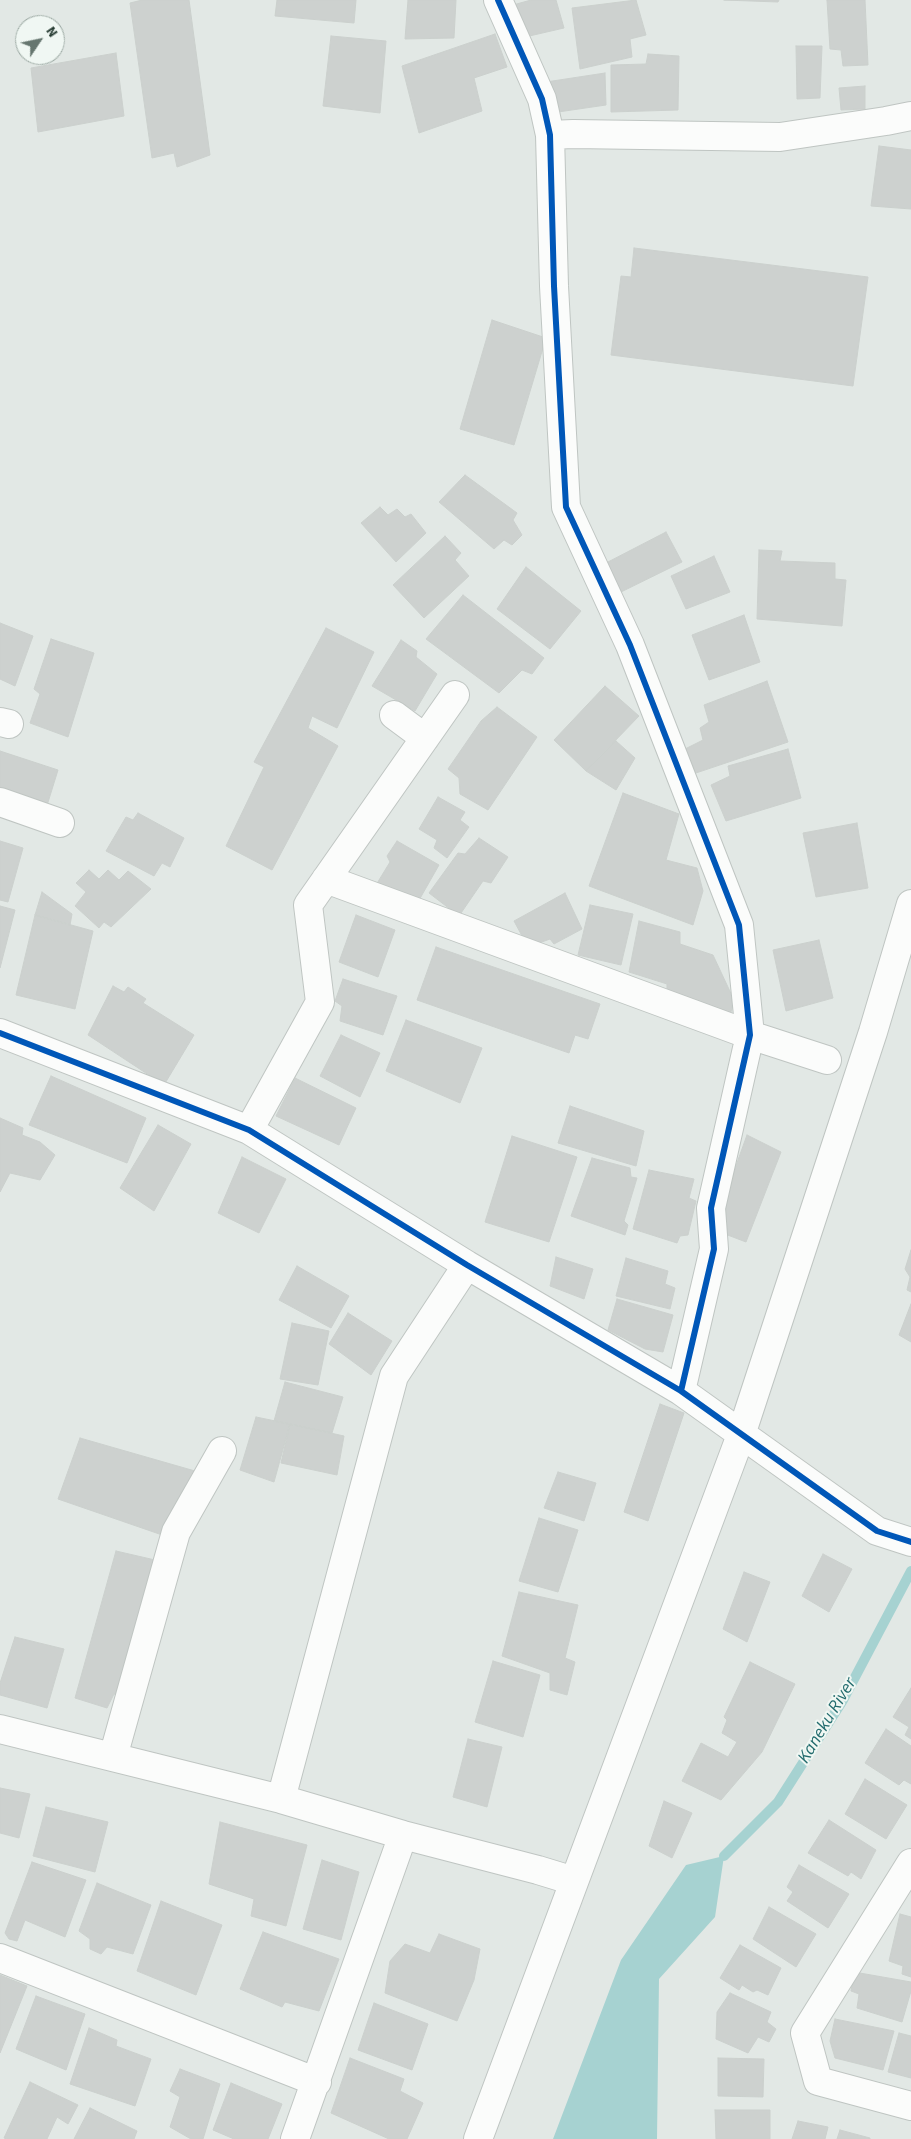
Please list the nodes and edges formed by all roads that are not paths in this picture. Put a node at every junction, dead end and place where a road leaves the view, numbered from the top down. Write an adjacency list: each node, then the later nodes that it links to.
1 (498, 0): 3 (street)
2 (911, 116): 3 (street)
3 (550, 136): 12 (street)
4 (455, 695): 6 (street)
5 (394, 715): 6 (street)
6 (426, 738): 9 (street)
7 (0, 802): 8 (street)
8 (60, 823)
9 (326, 879): 12 (street); 14 (street)
10 (911, 904): 17 (street)
11 (0, 1033): 14 (street)
12 (750, 1035): 13 (street); 16 (street)
13 (828, 1060)
14 (249, 1130): 15 (street)
15 (468, 1265): 16 (street); 22 (street)
16 (681, 1391): 17 (street)
17 (741, 1435): 19 (street); 25 (street)
18 (222, 1451): 21 (street)
19 (911, 1542)
20 (0, 1729): 21 (street)
21 (113, 1757): 22 (street)
22 (281, 1799): 23 (street)
23 (403, 1835): 25 (street); 27 (street)
24 (911, 1863): 28 (street)
25 (574, 1881): 30 (street)
26 (0, 1958): 27 (street)
27 (317, 2082): 29 (street)
28 (911, 2106)
29 (295, 2139)
30 (478, 2139)

